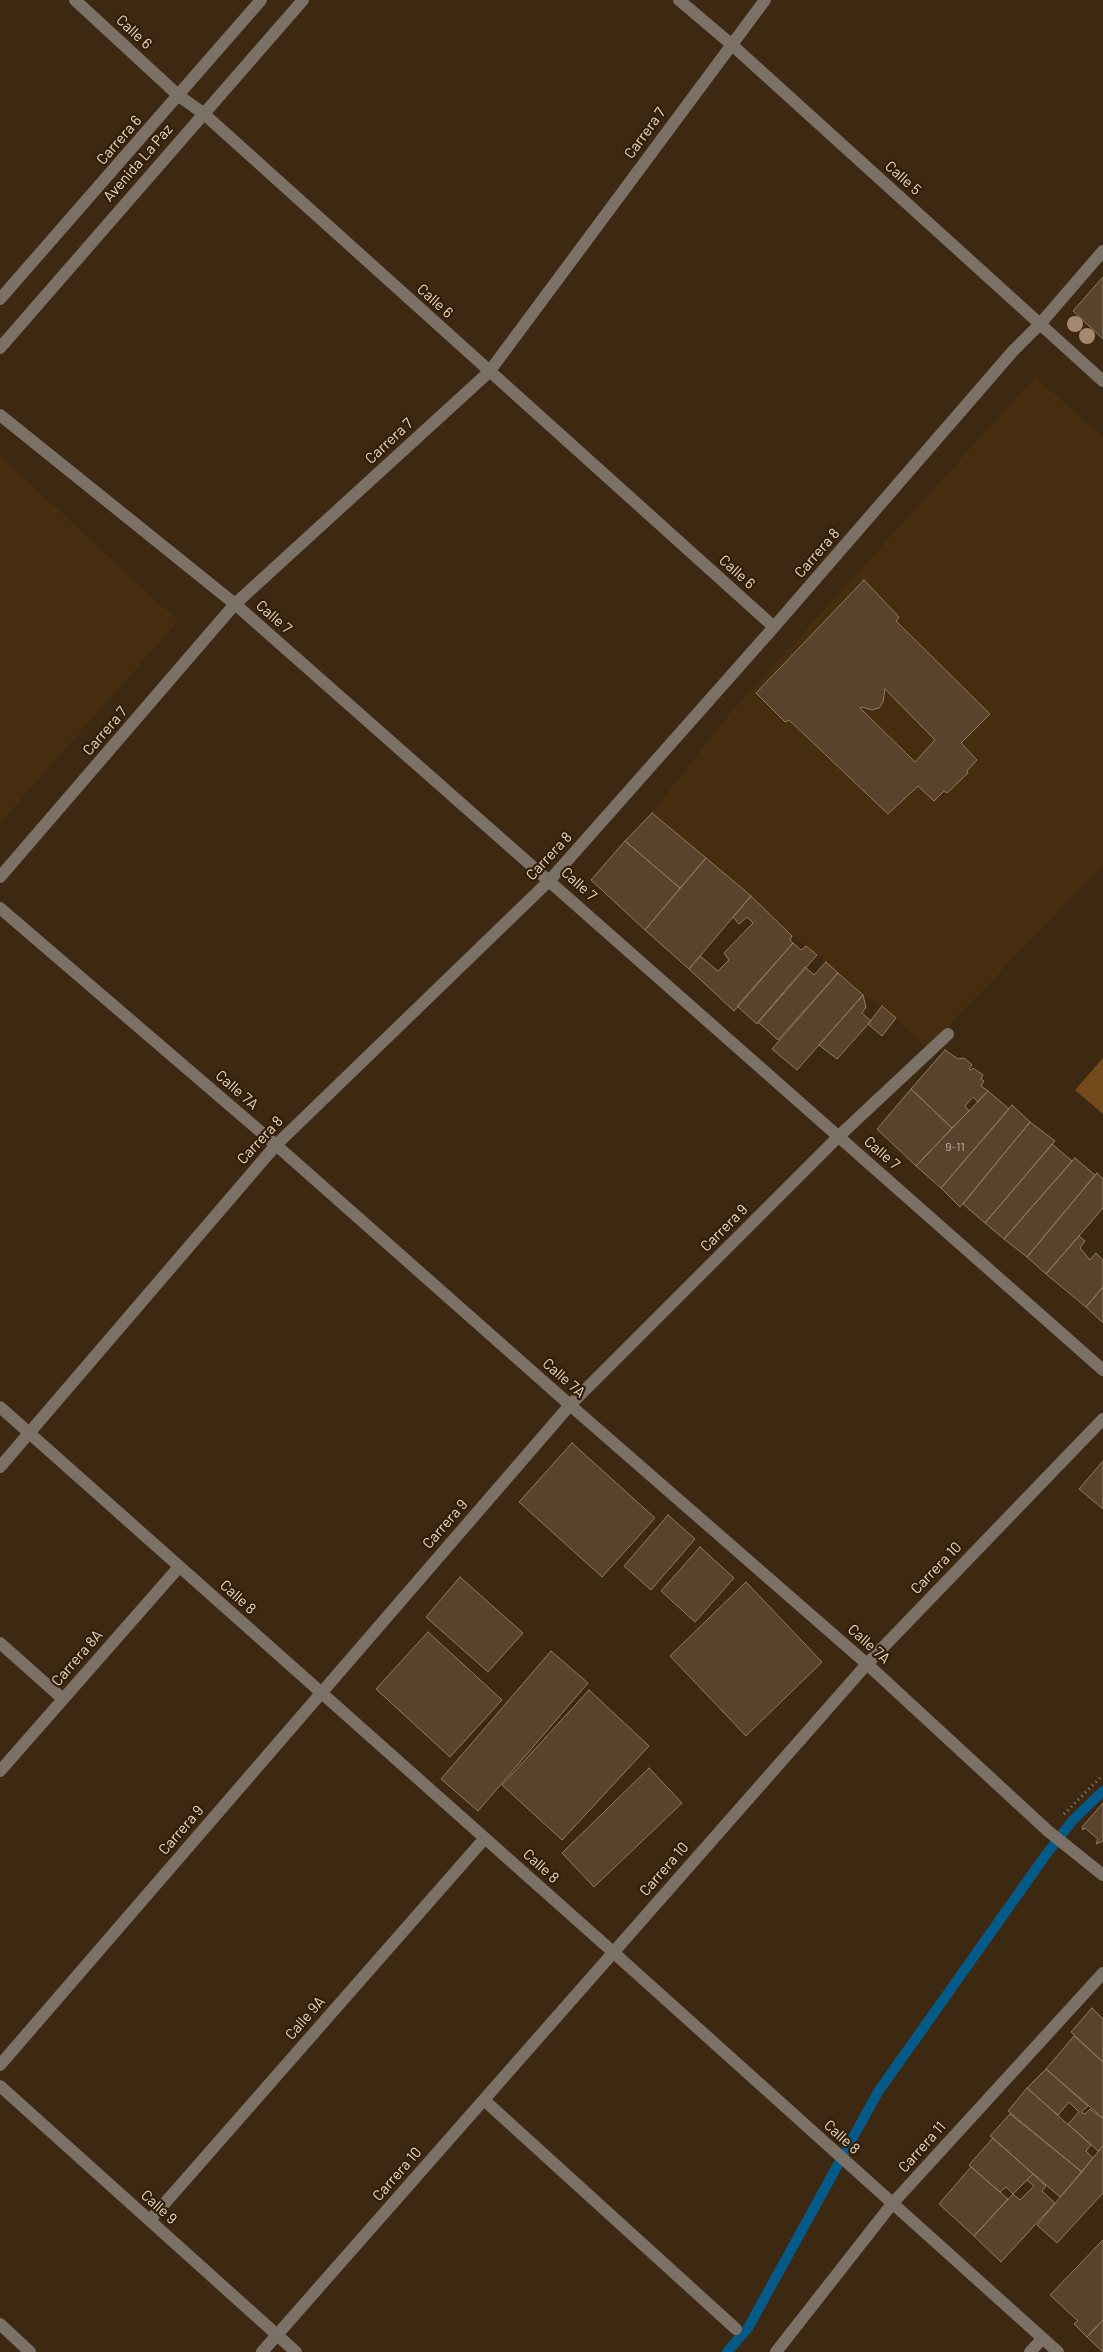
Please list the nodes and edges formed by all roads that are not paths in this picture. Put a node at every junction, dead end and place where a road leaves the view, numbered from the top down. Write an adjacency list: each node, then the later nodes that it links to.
1 (75, 0): 7 (street, Calle 6)
2 (261, 0): 7 (street, Carrera 6)
3 (303, 0): 8 (street, Avenida La Paz)
4 (679, 0): 6 (street, Calle 5)
5 (765, 0): 6 (street, Carrera 7)
6 (732, 44): 11 (street, Calle 5); 13 (street, Carrera 7)
7 (179, 96): 8 (street, Calle 6); 10 (street, Carrera 6)
8 (203, 113): 12 (street, Avenida La Paz); 13 (street, Calle 6)
9 (1103, 250): 11 (street, Carrera 8)
10 (0, 299)
11 (1040, 324): 14 (street, Calle 5); 17 (street, Carrera 8)
12 (0, 348)
13 (489, 372): 16 (street, Carrera 7); 17 (street, Calle 6)
14 (1103, 381)
15 (0, 416): 16 (street, Calle 7)
16 (235, 604): 18 (street, Carrera 7); 19 (street, Calle 7)
17 (774, 627): 19 (street, Carrera 8)
18 (0, 877)
19 (550, 880): 22 (street, Calle 7); 23 (street, Carrera 8)
20 (0, 908): 23 (street, Calle 7A)
21 (948, 1034): 22 (street, Carrera 9)
22 (839, 1136): 24 (street, Calle 7); 25 (street, Carrera 9)
23 (276, 1145): 25 (street, Calle 7A); 28 (street, Carrera 8)
24 (1103, 1370)
25 (570, 1405): 32 (street, Calle 7A); 33 (street, Carrera 9)
26 (0, 1407): 28 (street, Calle 8)
27 (1103, 1419): 32 (street, Carrera 10)
28 (29, 1433): 29 (street, Carrera 8); 30 (street, Calle 8)
29 (0, 1467)
30 (179, 1567): 33 (street, Calle 8); 34 (street, Carrera 8A)
31 (0, 1643): 34 (street)
32 (867, 1664): 37 (street, Calle 7A); 38 (street, Carrera 10)
33 (321, 1693): 36 (street, Calle 8); 40 (street, Carrera 9)
34 (64, 1699): 35 (street, Carrera 8A)
35 (0, 1771)
36 (485, 1838): 38 (street, Calle 8); 44 (street, Calle 9A)
37 (1103, 1875)
38 (613, 1952): 42 (street, Carrera 10); 43 (street, Calle 8)
39 (1103, 1973): 43 (street, Carrera 11)
40 (0, 2065)
41 (0, 2086): 44 (street, Calle 9)
42 (484, 2100): 46 (street); 47 (street, Carrera 10)
43 (892, 2204): 48 (street, Calle 8); 52 (street, Carrera 11)
44 (150, 2220): 47 (street, Calle 9)
45 (0, 2324): 49 (street)
46 (736, 2329)
47 (276, 2336): 50 (street, Carrera 10); 51 (street, Calle 9)
48 (1042, 2338): 53 (street); 54 (street, Calle 8)
49 (30, 2352)
50 (262, 2352)
51 (296, 2352)
52 (776, 2352)
53 (1030, 2352)
54 (1058, 2352)

